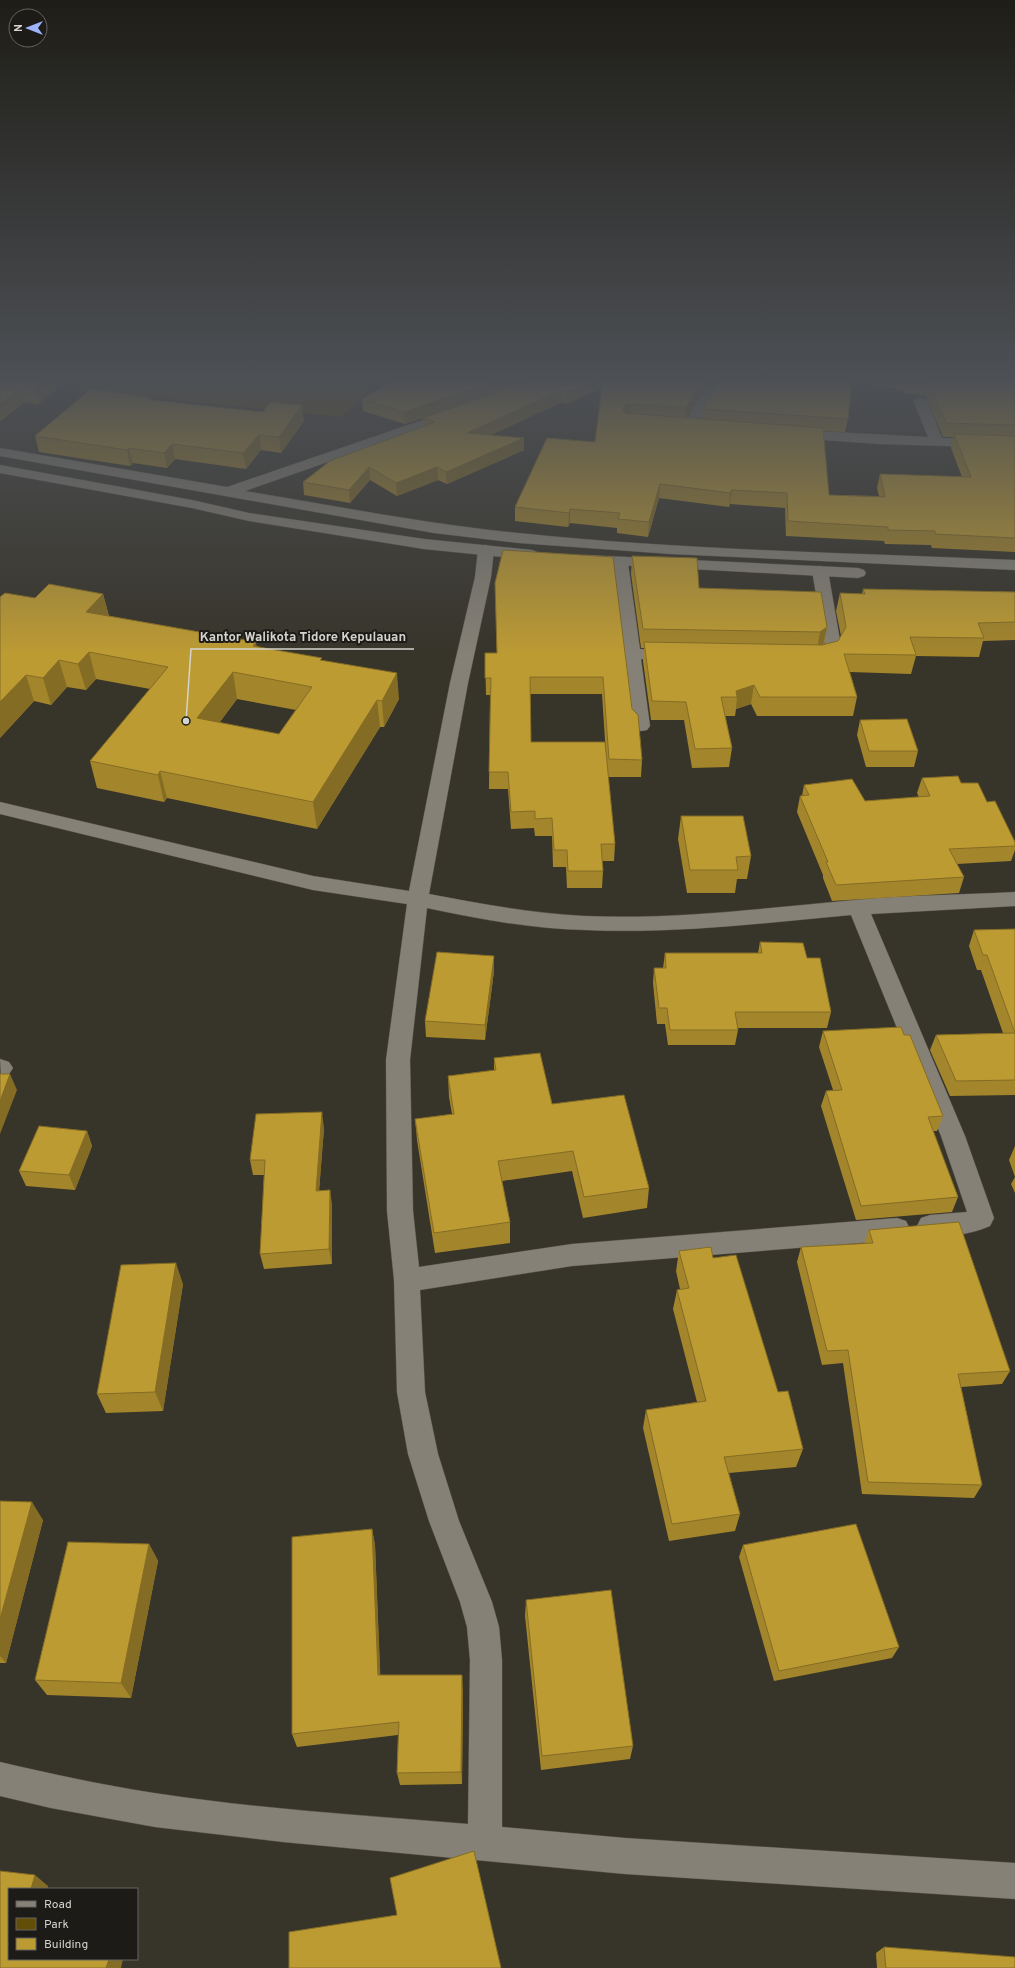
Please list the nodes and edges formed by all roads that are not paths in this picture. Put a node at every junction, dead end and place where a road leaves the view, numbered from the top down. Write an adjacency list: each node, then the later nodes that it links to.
1 (16, 472): 5 (street)
2 (109, 472): 4 (street)
3 (286, 472): 4 (street)
4 (225, 493): 5 (street); 10 (street)
5 (192, 504): 6 (street)
6 (486, 550): 7 (street); 18 (street)
7 (550, 557)
8 (573, 559): 9 (street)
9 (620, 562): 11 (street); 13 (street)
10 (1015, 564)
11 (820, 571): 12 (street); 15 (street)
12 (1015, 579)
13 (632, 654): 14 (street); 16 (street)
14 (686, 655)
15 (795, 657)
16 (641, 726)
17 (0, 808): 18 (street)
18 (418, 899): 20 (street); 21 (street)
19 (1015, 899): 20 (street)
20 (858, 907): 21 (street)
21 (407, 1280): 23 (street)
22 (0, 1779): 23 (street)
23 (485, 1843): 24 (street)
24 (1015, 1881)

